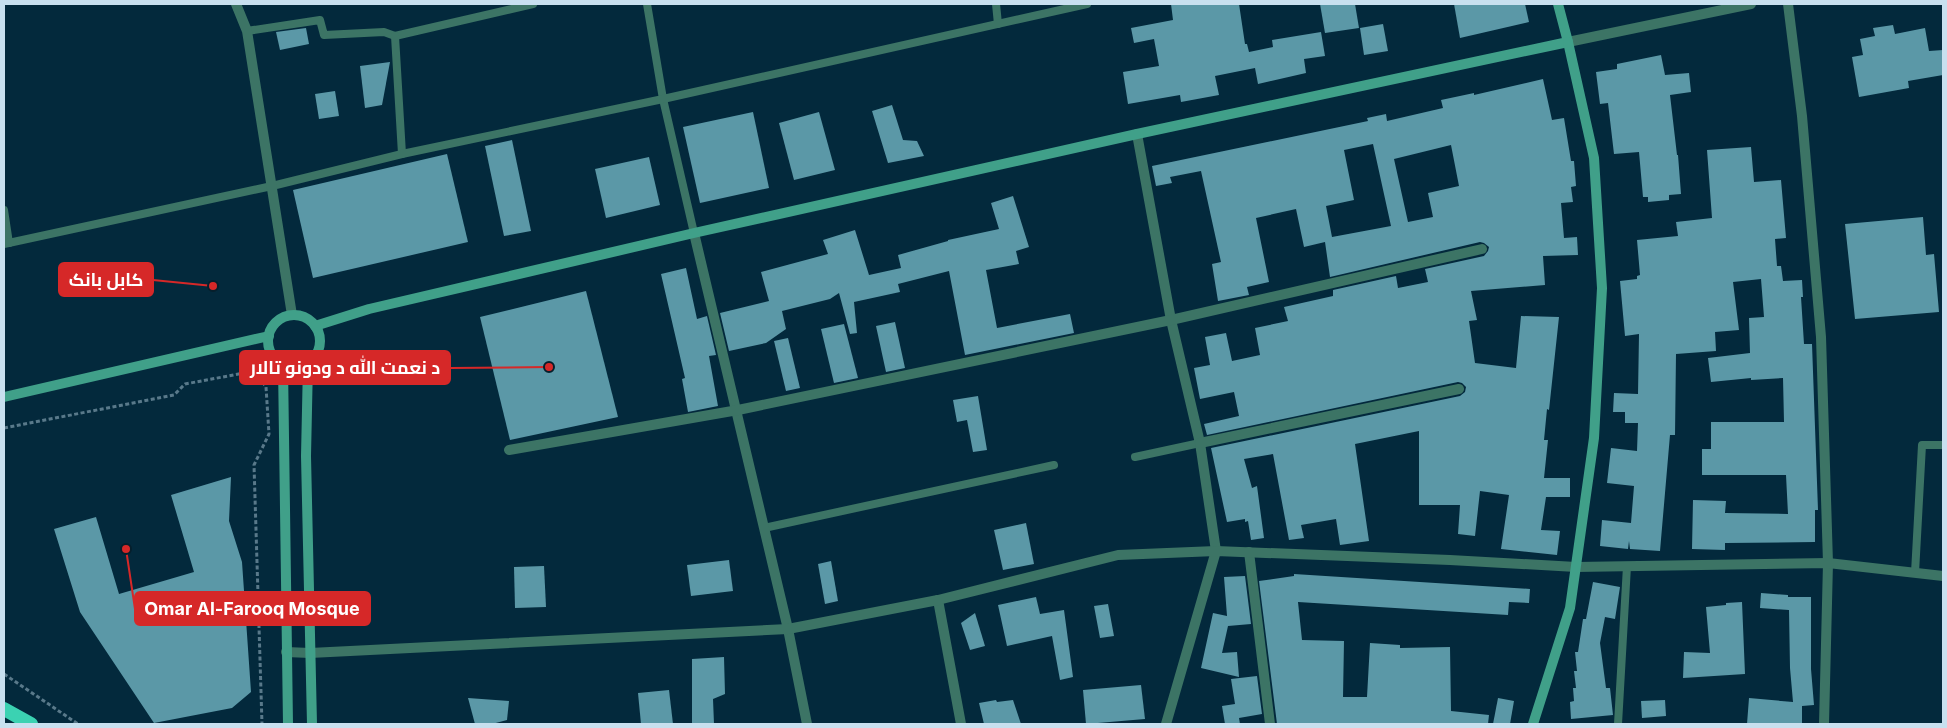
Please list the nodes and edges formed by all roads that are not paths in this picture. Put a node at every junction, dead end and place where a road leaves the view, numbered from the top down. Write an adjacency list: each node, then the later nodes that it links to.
1 (236, 4): 10 (street)
2 (533, 4): 11 (lane)
3 (646, 4): 13 (lane)
4 (996, 4): 9 (lane)
5 (1087, 4): 9 (lane)
6 (1558, 4): 12 (main road)
7 (1751, 4): 12 (street)
8 (1788, 4): 38 (street)
9 (998, 24): 13 (lane)
10 (247, 31): 11 (lane); 16 (street)
11 (394, 36): 15 (lane)
12 (1568, 42): 14 (main road); 40 (main road)
13 (663, 98): 15 (lane); 18 (lane)
14 (1137, 134): 18 (main road); 22 (street)
15 (402, 154): 16 (lane)
16 (272, 186): 19 (lane); 21 (street)
17 (4, 210): 19 (lane)
18 (694, 233): 23 (main road); 29 (street)
19 (6, 243)
20 (1482, 249): 22 (street)
21 (292, 315): 23 (main road); 24 (main road)
22 (1171, 320): 29 (street); 30 (street)
23 (315, 326): 25 (main road)
24 (269, 336): 26 (main road); 28 (main road)
25 (308, 363): 26 (main road); 46 (main road)
26 (283, 364): 45 (main road)
27 (1459, 389): 30 (street)
28 (4, 397)
29 (738, 410): 32 (street); 35 (street)
30 (1200, 442): 33 (lane); 36 (street)
31 (1943, 446): 41 (lane)
32 (509, 450)
33 (1135, 457)
34 (1054, 465): 35 (lane)
35 (764, 528): 44 (street)
36 (1216, 551): 37 (street); 43 (street); 53 (street)
37 (1249, 552): 40 (street); 54 (street)
38 (1828, 563): 39 (street); 41 (street); 57 (street)
39 (1627, 566): 40 (street); 56 (lane)
40 (1576, 567): 55 (main road)
41 (1915, 573): 42 (street)
42 (1943, 576)
43 (938, 600): 44 (street); 52 (street)
44 (788, 629): 46 (street); 51 (street)
45 (286, 652): 46 (street); 49 (main road)
46 (310, 653): 50 (main road)
47 (4, 709): 48 (highway)
48 (30, 724)
49 (288, 724)
50 (312, 724)
51 (807, 724)
52 (961, 724)
53 (1166, 724)
54 (1270, 724)
55 (1533, 724)
56 (1618, 724)
57 (1824, 724)

